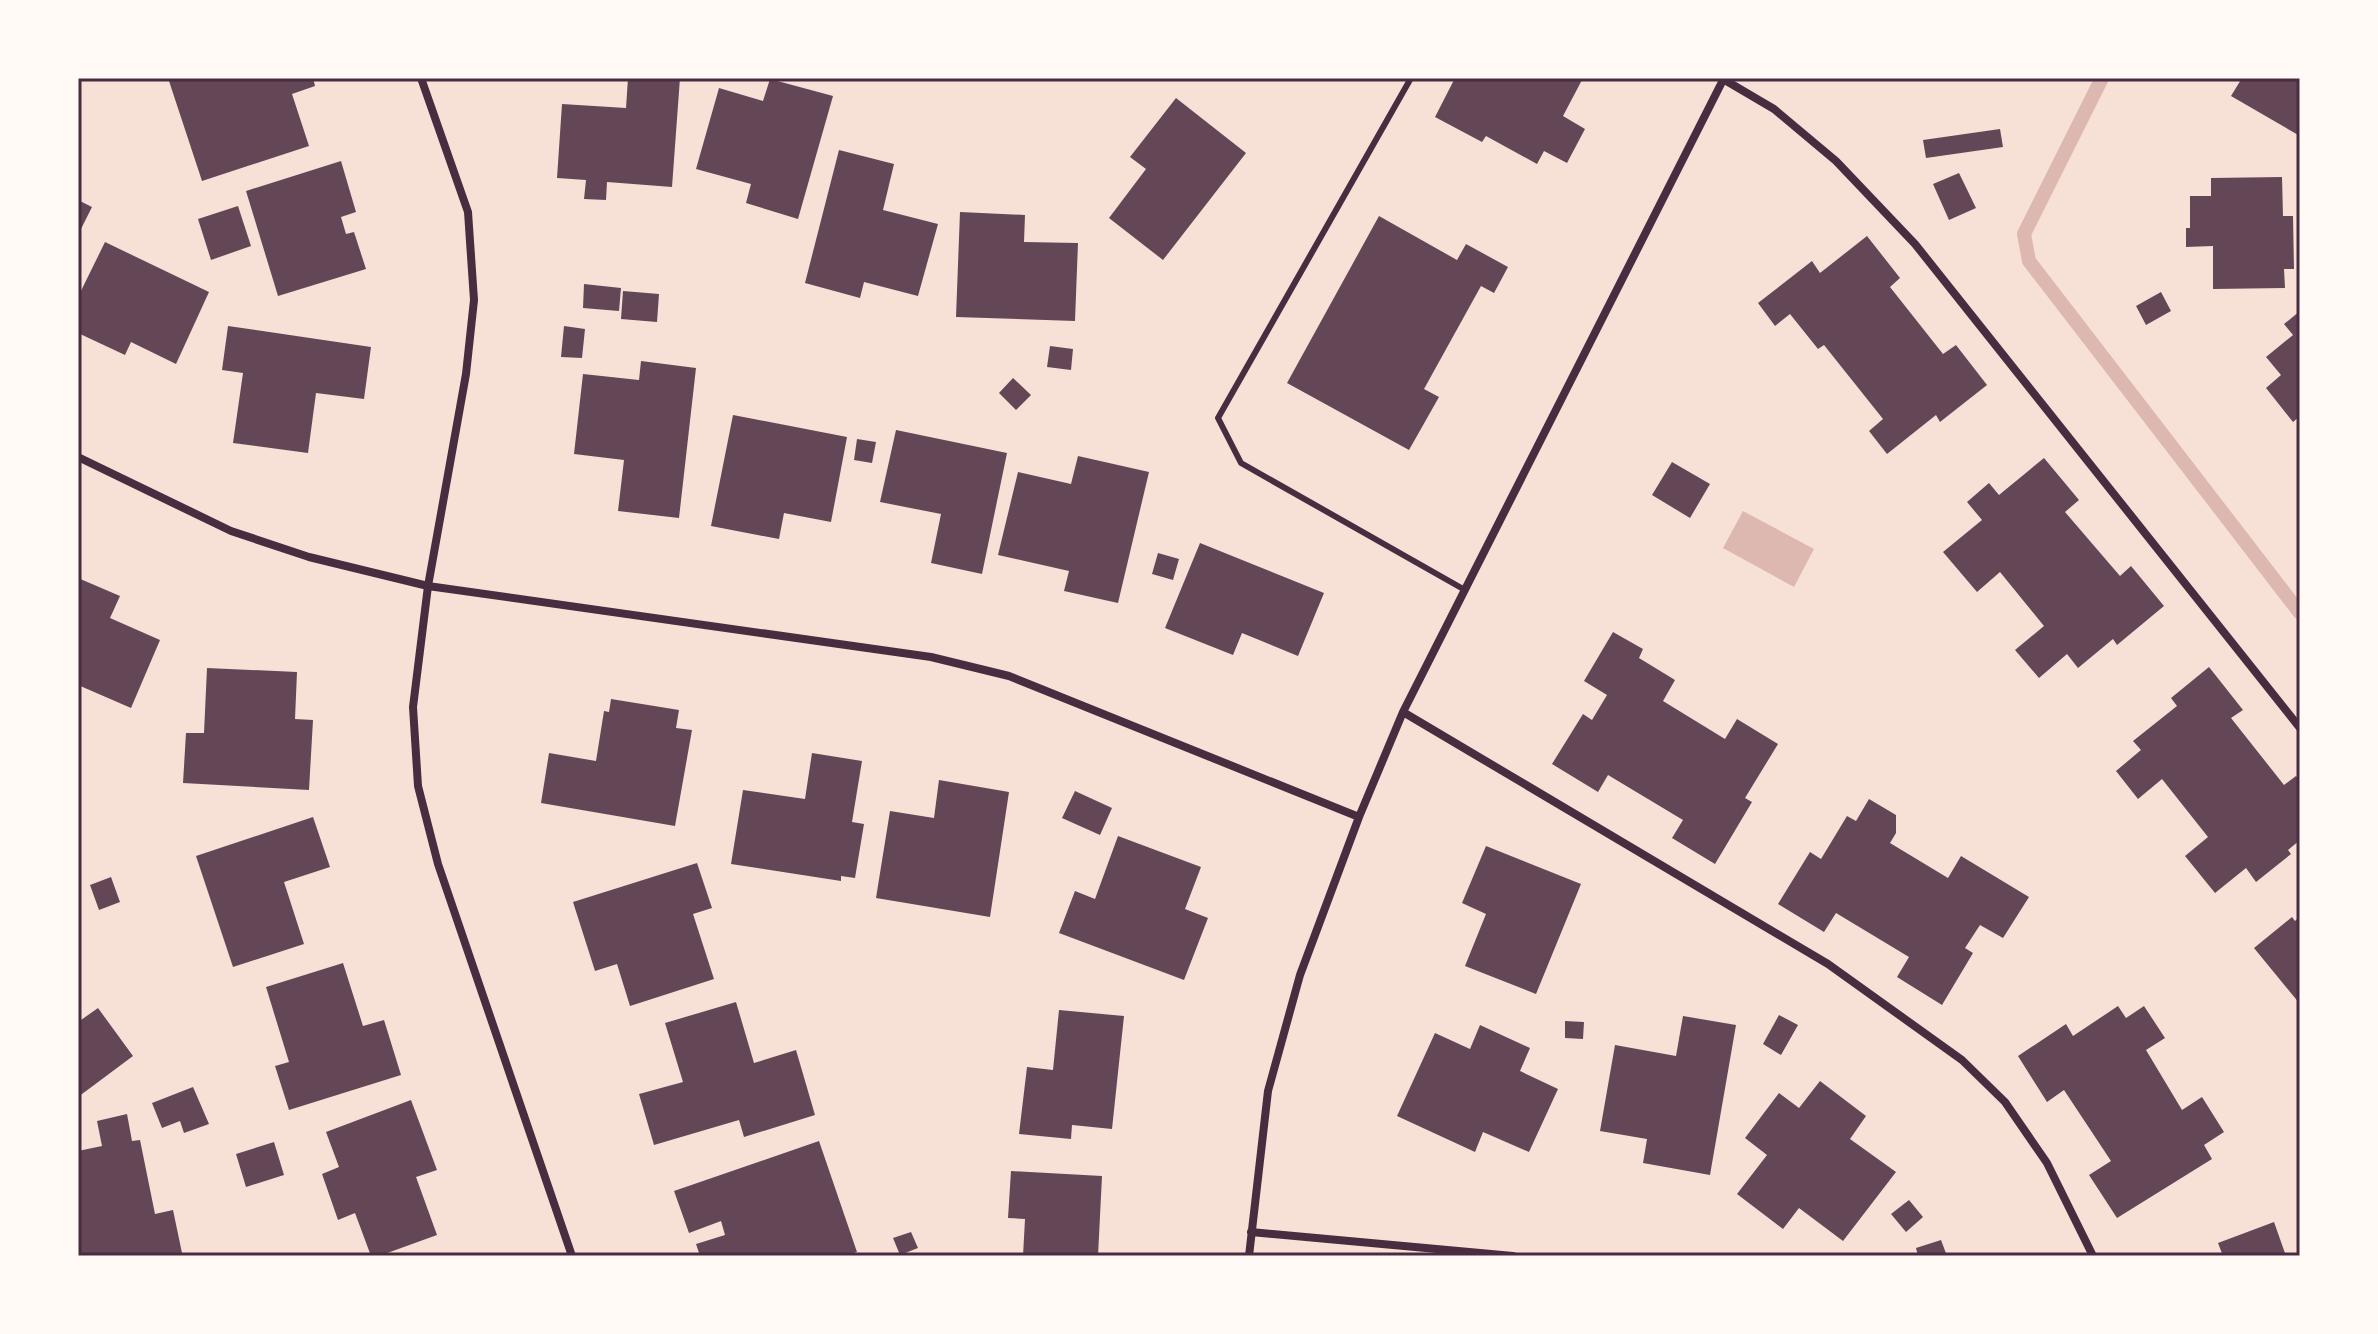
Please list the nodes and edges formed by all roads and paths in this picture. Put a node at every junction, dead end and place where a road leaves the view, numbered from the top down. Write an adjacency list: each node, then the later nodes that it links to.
1 (421, 78): 5 (street)
2 (1411, 78): 6 (lane)
3 (1724, 78): 6 (street); 8 (street)
4 (78, 457): 5 (street)
5 (428, 586): 9 (street); 11 (street)
6 (1465, 590): 7 (street)
7 (1403, 712): 9 (street); 14 (street)
8 (2300, 728)
9 (1359, 817): 10 (street)
10 (1251, 1232): 12 (street); 13 (street)
11 (572, 1256)
12 (1249, 1256)
13 (1513, 1256)
14 (2093, 1256)

